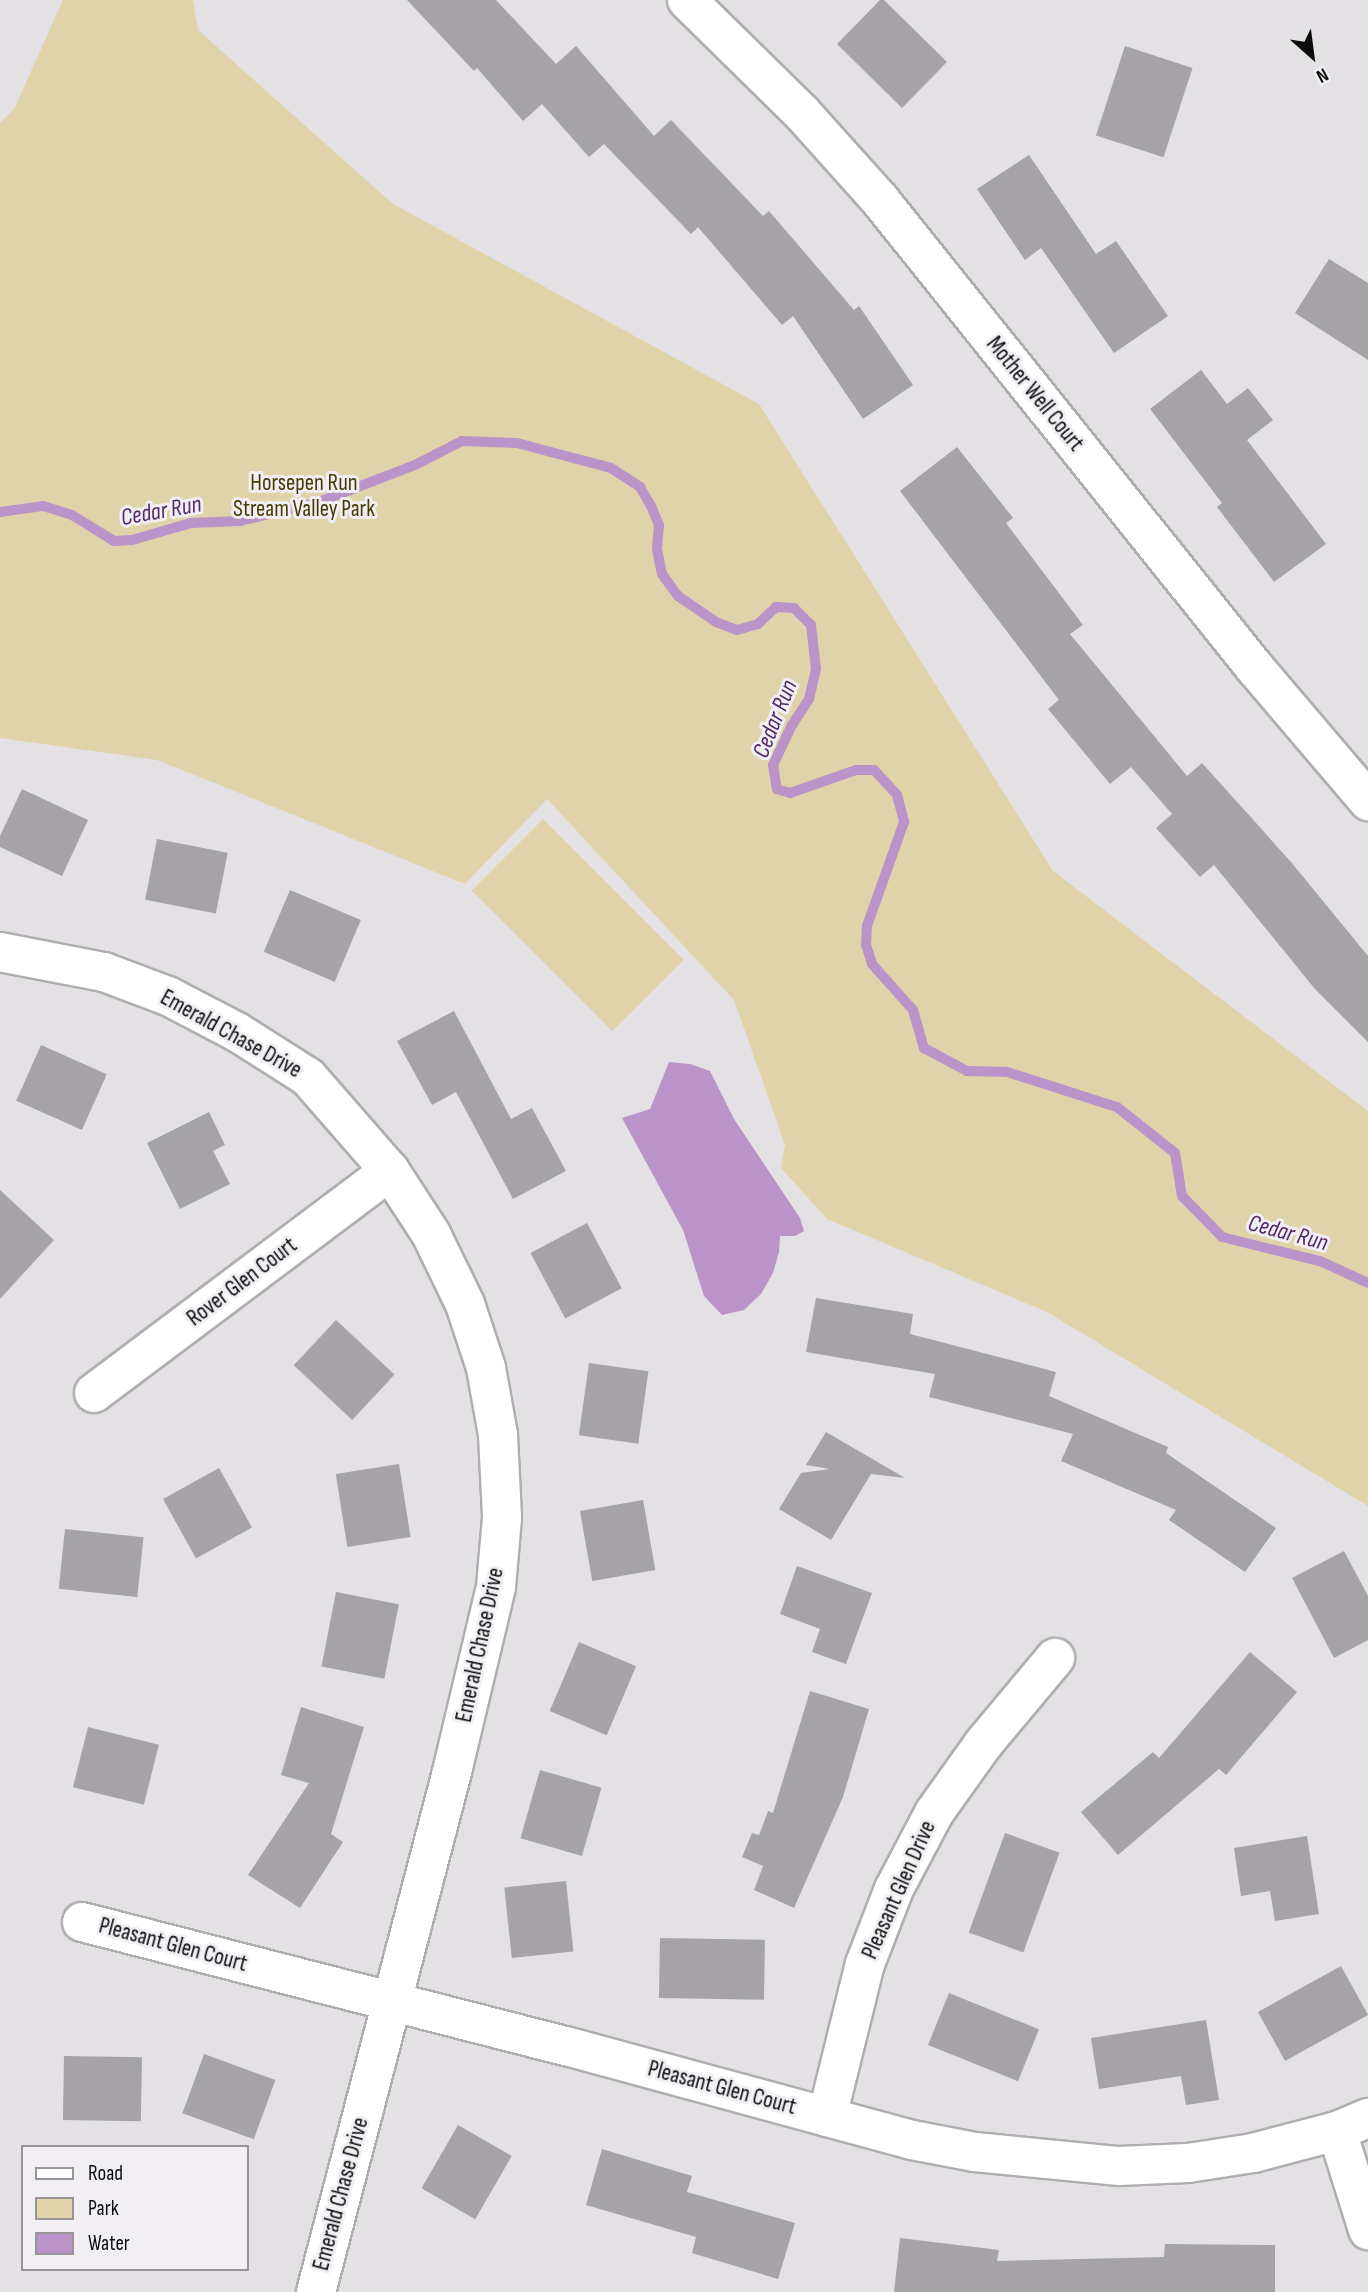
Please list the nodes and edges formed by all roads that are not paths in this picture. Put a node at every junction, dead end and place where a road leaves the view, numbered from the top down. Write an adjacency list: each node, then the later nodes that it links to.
1 (687, 0): 2 (street, Mother Well Court)
2 (1368, 800)
3 (0, 953): 4 (street, Emerald Chase Drive)
4 (390, 1171): 5 (street, Rover Glen Court); 8 (street, Emerald Chase Drive)
5 (94, 1393)
6 (1055, 1658): 9 (street, Pleasant Glen Drive)
7 (82, 1922): 8 (street, Pleasant Glen Court)
8 (391, 2002): 9 (street, Pleasant Glen Court); 12 (street, Emerald Chase Drive)
9 (827, 2117): 10 (street, Pleasant Glen Court)
10 (1352, 2125): 11 (street)
11 (1368, 2230)
12 (316, 2292)

